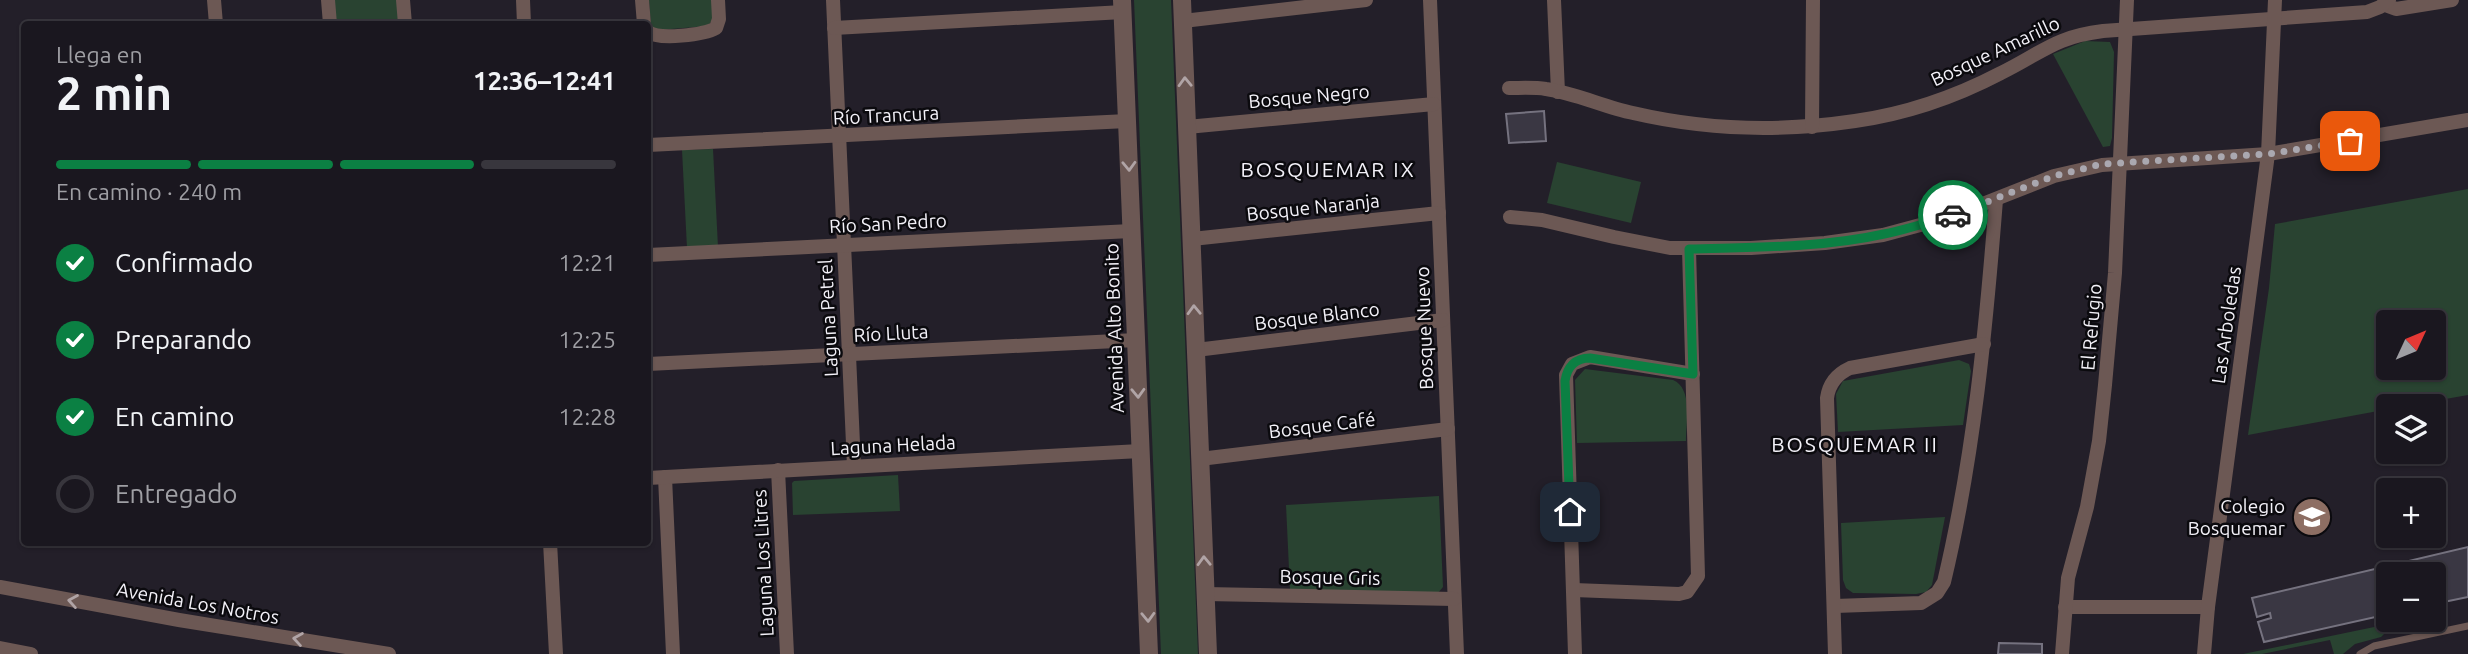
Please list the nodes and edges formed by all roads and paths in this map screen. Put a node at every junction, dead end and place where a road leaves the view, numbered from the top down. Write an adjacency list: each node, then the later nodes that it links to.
1 (214, 0): 19 (street)
2 (328, 0): 20 (street)
3 (403, 0): 21 (street)
4 (523, 0): 22 (street)
5 (642, 0): 23 (street)
6 (718, 0): 27 (street)
7 (833, 0): 25 (street, Laguna Petrel)
8 (1182, 0): 24 (street)
9 (1366, 0): 24 (street)
10 (1430, 0): 30 (street, Bosque Nuevo)
11 (1554, 0): 29 (street)
12 (1813, 0): 34 (street)
13 (2127, 0): 26 (street, El Refugio)
14 (2275, 0): 18 (street, Las Arboledas)
15 (2452, 0): 16 (street, Bosque Amarillo)
16 (2387, 2): 18 (street, Bosque Amarillo)
17 (1122, 6): 25 (street); 32 (street, Avenida Alto Bonito)
18 (2274, 17): 26 (street, Bosque Amarillo); 37 (street, Las Arboledas)
19 (216, 21)
20 (330, 21)
21 (405, 21)
22 (524, 21)
23 (644, 21)
24 (1183, 21): 33 (street, one-way to 24)
25 (834, 28): 35 (street, Laguna Petrel)
26 (2126, 30): 34 (street, Bosque Amarillo); 38 (street, El Refugio)
27 (651, 34)
28 (1509, 88): 29 (street, Bosque Amarillo)
29 (1558, 92): 34 (street, Bosque Amarillo)
30 (1434, 104): 33 (street, Bosque Negro); 40 (street, Bosque Nuevo)
31 (2468, 120): 37 (street)
32 (1127, 121): 35 (street, Río Trancura); 42 (street, Avenida Alto Bonito, one-way to 42)
33 (1187, 127): 43 (street)
34 (1812, 127)
35 (839, 137): 36 (street, Río Trancura); 44 (street, Laguna Petrel)
36 (651, 145)
37 (2268, 154): 38 (street); 68 (street, Las Arboledas)
38 (2121, 162): 39 (street); 67 (street, El Refugio)
39 (1996, 200): 45 (street); 49 (street)
40 (1439, 213): 43 (street, Bosque Naranja); 47 (street, Bosque Nuevo)
41 (1510, 217): 45 (street)
42 (1131, 231): 44 (street, Río San Pedro); 48 (street, Avenida Alto Bonito)
43 (1192, 239): 50 (street, one-way to 43)
44 (844, 245): 46 (street, Río San Pedro); 51 (street, Laguna Petrel)
45 (1689, 249): 53 (street)
46 (651, 255)
47 (1443, 320): 50 (street, Bosque Blanco); 54 (street, Bosque Nuevo)
48 (1136, 340): 51 (street, Río Lluta); 55 (street, Avenida Alto Bonito, one-way to 55)
49 (1984, 344): 66 (street); 66 (street)
50 (1196, 350): 56 (street)
51 (849, 354): 52 (street, Río Lluta); 57 (street, Laguna Petrel)
52 (651, 364)
53 (1693, 374): 63 (street); 63 (street)
54 (1448, 429): 56 (street, Bosque Café); 65 (street, Bosque Nuevo)
55 (1140, 451): 57 (street, Laguna Helada); 76 (street, Avenida Alto Bonito, one-way to 76)
56 (1200, 459): 64 (street, one-way to 56)
57 (854, 466): 58 (street, Laguna Helada)
58 (778, 470): 59 (street, Laguna Helada); 75 (street, Laguna Los Litres)
59 (665, 477): 60 (street, Laguna Helada); 74 (street)
60 (651, 478)
61 (550, 546): 73 (street)
62 (0, 587): 72 (street, Avenida Los Notros, one-way to 62)
63 (1574, 590): 79 (street)
64 (1205, 594): 65 (street, Bosque Gris); 77 (street)
65 (1454, 599): 78 (street, Bosque Nuevo)
66 (1835, 606): 80 (street)
67 (2064, 607): 68 (street); 81 (street, El Refugio)
68 (2208, 607): 82 (street, Las Arboledas)
69 (2468, 626): 83 (lane)
70 (0, 648): 71 (street)
71 (31, 654)
72 (389, 654)
73 (556, 654)
74 (673, 654)
75 (787, 654)
76 (1149, 654)
77 (1208, 654)
78 (1457, 654)
79 (1575, 654)
80 (1835, 654)
81 (2062, 654)
82 (2204, 654)
83 (2360, 654)

